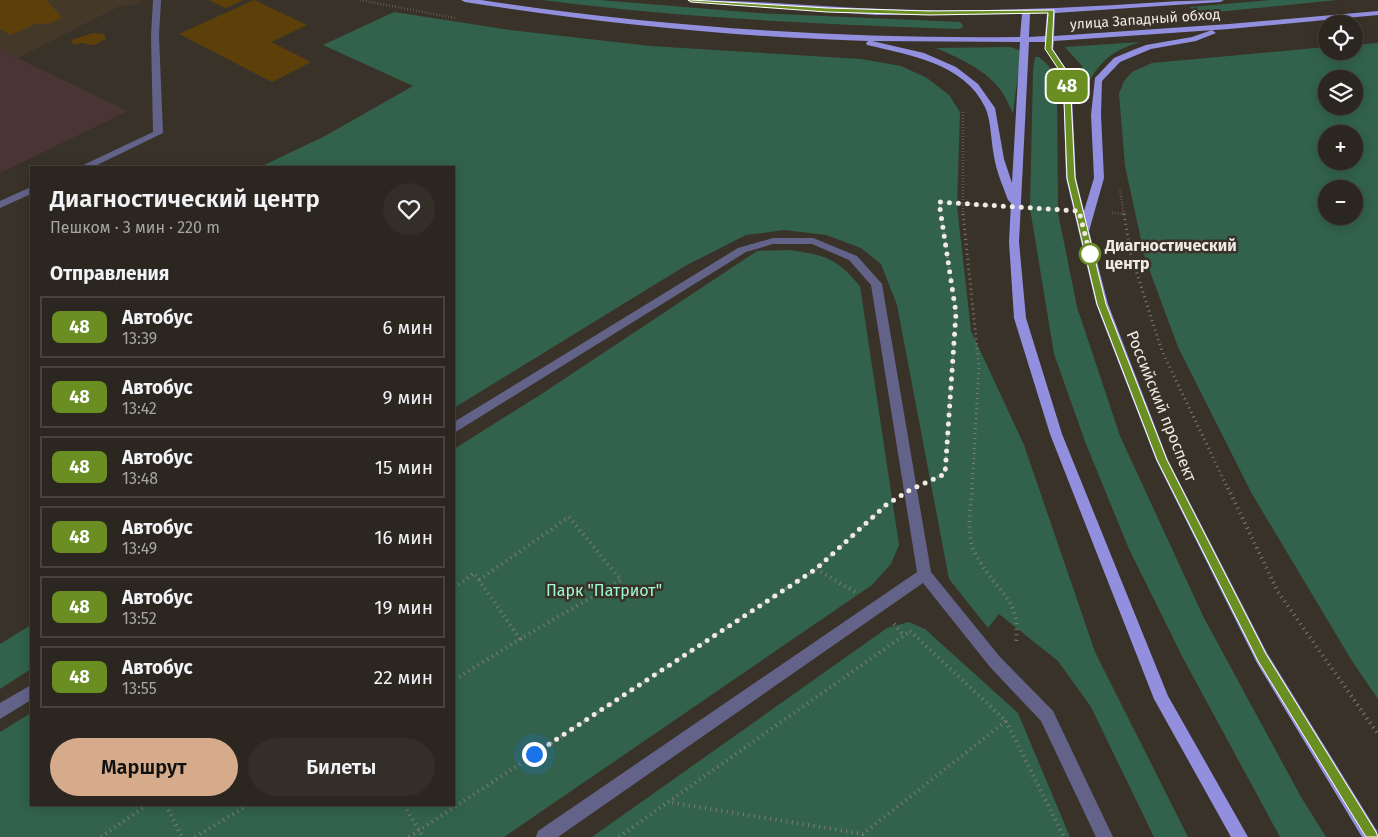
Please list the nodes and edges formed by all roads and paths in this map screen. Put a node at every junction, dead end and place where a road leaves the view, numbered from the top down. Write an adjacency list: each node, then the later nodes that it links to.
1 (157, 0): 15 (street)
2 (360, 0): 9 (path)
3 (465, 0): 11 (main road, улица Западный обход)
4 (691, 0): 6 (main road, улица Западный обход)
5 (1220, 0): 7 (main road, улица Западный обход)
6 (1026, 11): 7 (main road, улица Западный обход); 12 (main road)
7 (1051, 11): 13 (main road)
8 (1378, 13): 10 (main road, улица Западный обход)
9 (461, 19)
10 (1239, 26): 13 (main road, улица Западный обход); 22 (main road)
11 (835, 37): 12 (main road, улица Западный обход); 20 (main road)
12 (1026, 39): 13 (main road, улица Западный обход); 20 (main road)
13 (1050, 39): 21 (main road, Российский проспект)
14 (960, 104): 19 (path)
15 (86, 166)
16 (1120, 186): 23 (path)
17 (30, 190): 18 (street)
18 (0, 204)
19 (962, 204): 20 (path); 26 (path); 31 (path)
20 (1015, 207): 21 (path); 52 (main road)
21 (1079, 211): 24 (main road, Российский проспект)
22 (1090, 212): 23 (path); 24 (main road)
23 (1125, 214): 36 (path)
24 (1084, 231): 53 (main road, Российский проспект)
25 (455, 427): 26 (street)
26 (910, 490): 27 (street); 42 (path)
27 (924, 574): 48 (street); 51 (street)
28 (479, 580): 29 (path); 30 (path); 30 (path)
29 (455, 587)
30 (520, 639): 32 (path)
31 (1016, 642)
32 (455, 679)
33 (30, 693): 34 (street)
34 (0, 712)
35 (1006, 721): 37 (path); 37 (path); 50 (path)
36 (1378, 734)
37 (668, 802): 49 (path)
38 (146, 806): 43 (path)
39 (166, 806): 44 (path)
40 (246, 806): 45 (path)
41 (405, 806): 42 (path)
42 (418, 831): 46 (path); 47 (path)
43 (101, 837)
44 (182, 837)
45 (195, 837)
46 (409, 837)
47 (423, 837)
48 (544, 837)
49 (619, 837)
50 (1064, 837)
51 (1105, 837)
52 (1240, 837)
53 (1371, 837)

